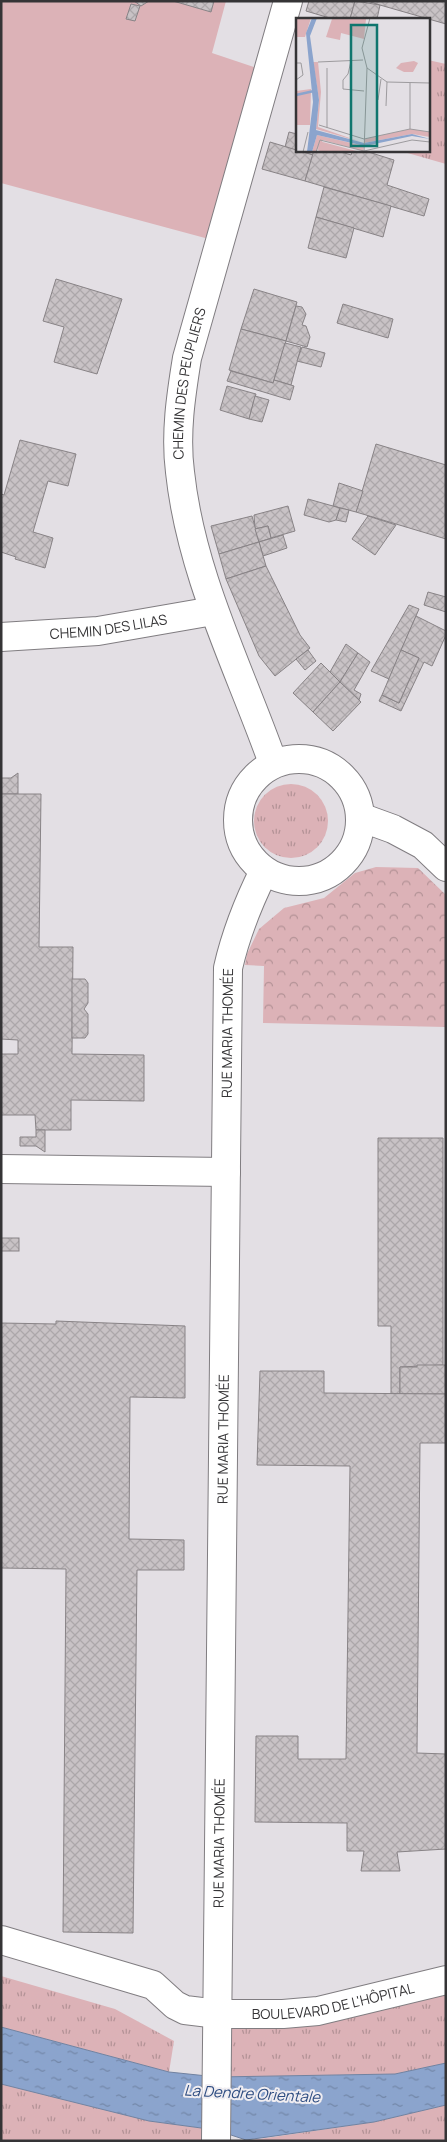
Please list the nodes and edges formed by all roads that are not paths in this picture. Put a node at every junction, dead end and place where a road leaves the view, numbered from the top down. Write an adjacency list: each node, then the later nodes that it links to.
1 (288, 1): 2 (street, CHEMIN DES PEUPLIERS)
2 (213, 611): 3 (street, CHEMIN DES LILAS); 4 (street, CHEMIN DES PEUPLIERS)
3 (1, 637)
4 (273, 763): 5 (street); 7 (street)
5 (360, 817): 6 (street); 7 (street)
6 (446, 867)
7 (264, 871): 9 (street, RUE MARIA THOMÉE)
8 (1, 1169): 9 (street)
9 (226, 1172): 12 (street, RUE MARIA THOMÉE)
10 (1, 1940): 12 (street, BOULEVARD DE L'HÔPITAL)
11 (446, 1980): 12 (street, BOULEVARD DE L'HÔPITAL)
12 (218, 2025): 13 (street, RUE MARIA THOMÉE)
13 (216, 2141)

